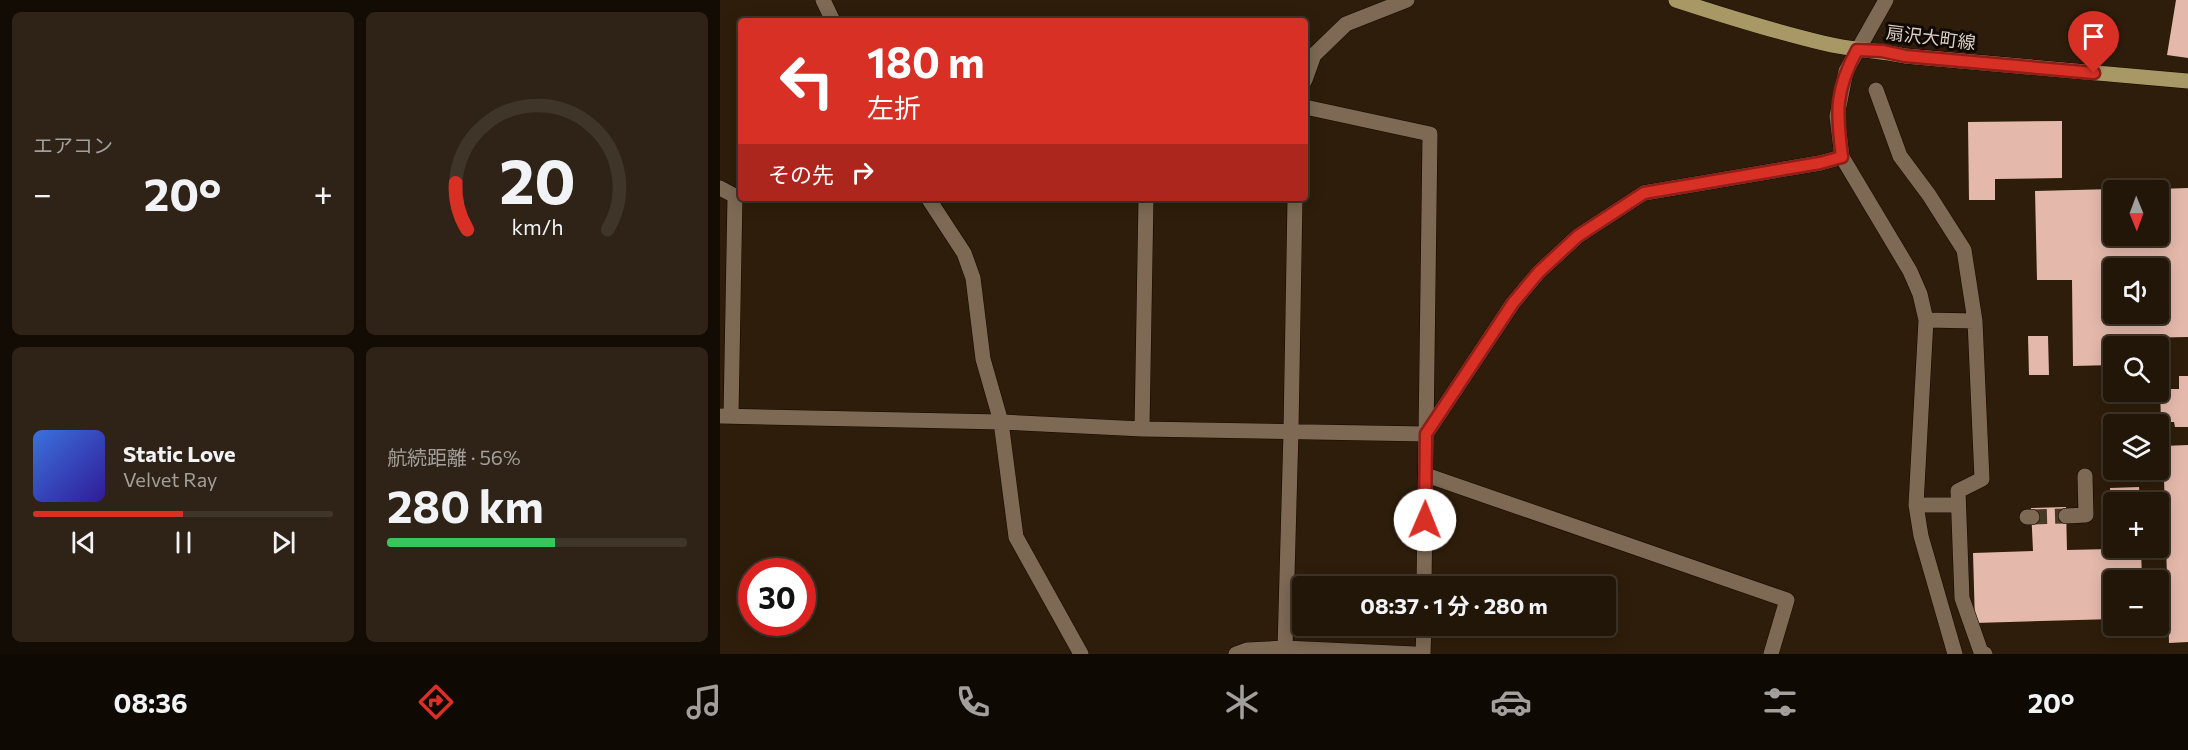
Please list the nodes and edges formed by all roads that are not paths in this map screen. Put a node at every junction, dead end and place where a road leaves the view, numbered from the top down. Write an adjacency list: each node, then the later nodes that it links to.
1 (824, 0): 5 (street)
2 (1407, 0): 7 (street)
3 (1676, 0): 6 (main road, 扇沢大町線)
4 (1886, 0): 6 (street)
5 (832, 18)
6 (1857, 50): 8 (main road, 扇沢大町線); 11 (street)
7 (1308, 72)
8 (2188, 81)
9 (1876, 90): 17 (street)
10 (1308, 108): 22 (street)
11 (1842, 157): 16 (street); 22 (street)
12 (720, 188): 18 (street)
13 (930, 201): 19 (street)
14 (1146, 201): 20 (street)
15 (1295, 201): 21 (street)
16 (1926, 320): 17 (street); 25 (street)
17 (1975, 321): 26 (street)
18 (725, 416): 19 (street)
19 (1001, 422): 20 (street); 31 (street)
20 (1142, 429): 21 (street)
21 (1291, 432): 22 (street); 30 (street)
22 (1426, 434): 23 (street)
23 (1426, 475): 28 (street); 35 (street)
24 (2085, 476): 27 (street)
25 (1916, 505): 26 (street); 36 (street)
26 (1958, 505): 37 (street)
27 (2066, 516)
28 (1424, 576)
29 (1424, 636): 34 (street)
30 (1285, 648): 32 (street); 33 (street)
31 (1081, 654)
32 (1236, 654)
33 (1415, 654)
34 (1423, 654)
35 (1771, 654)
36 (1955, 654)
37 (1985, 654)

